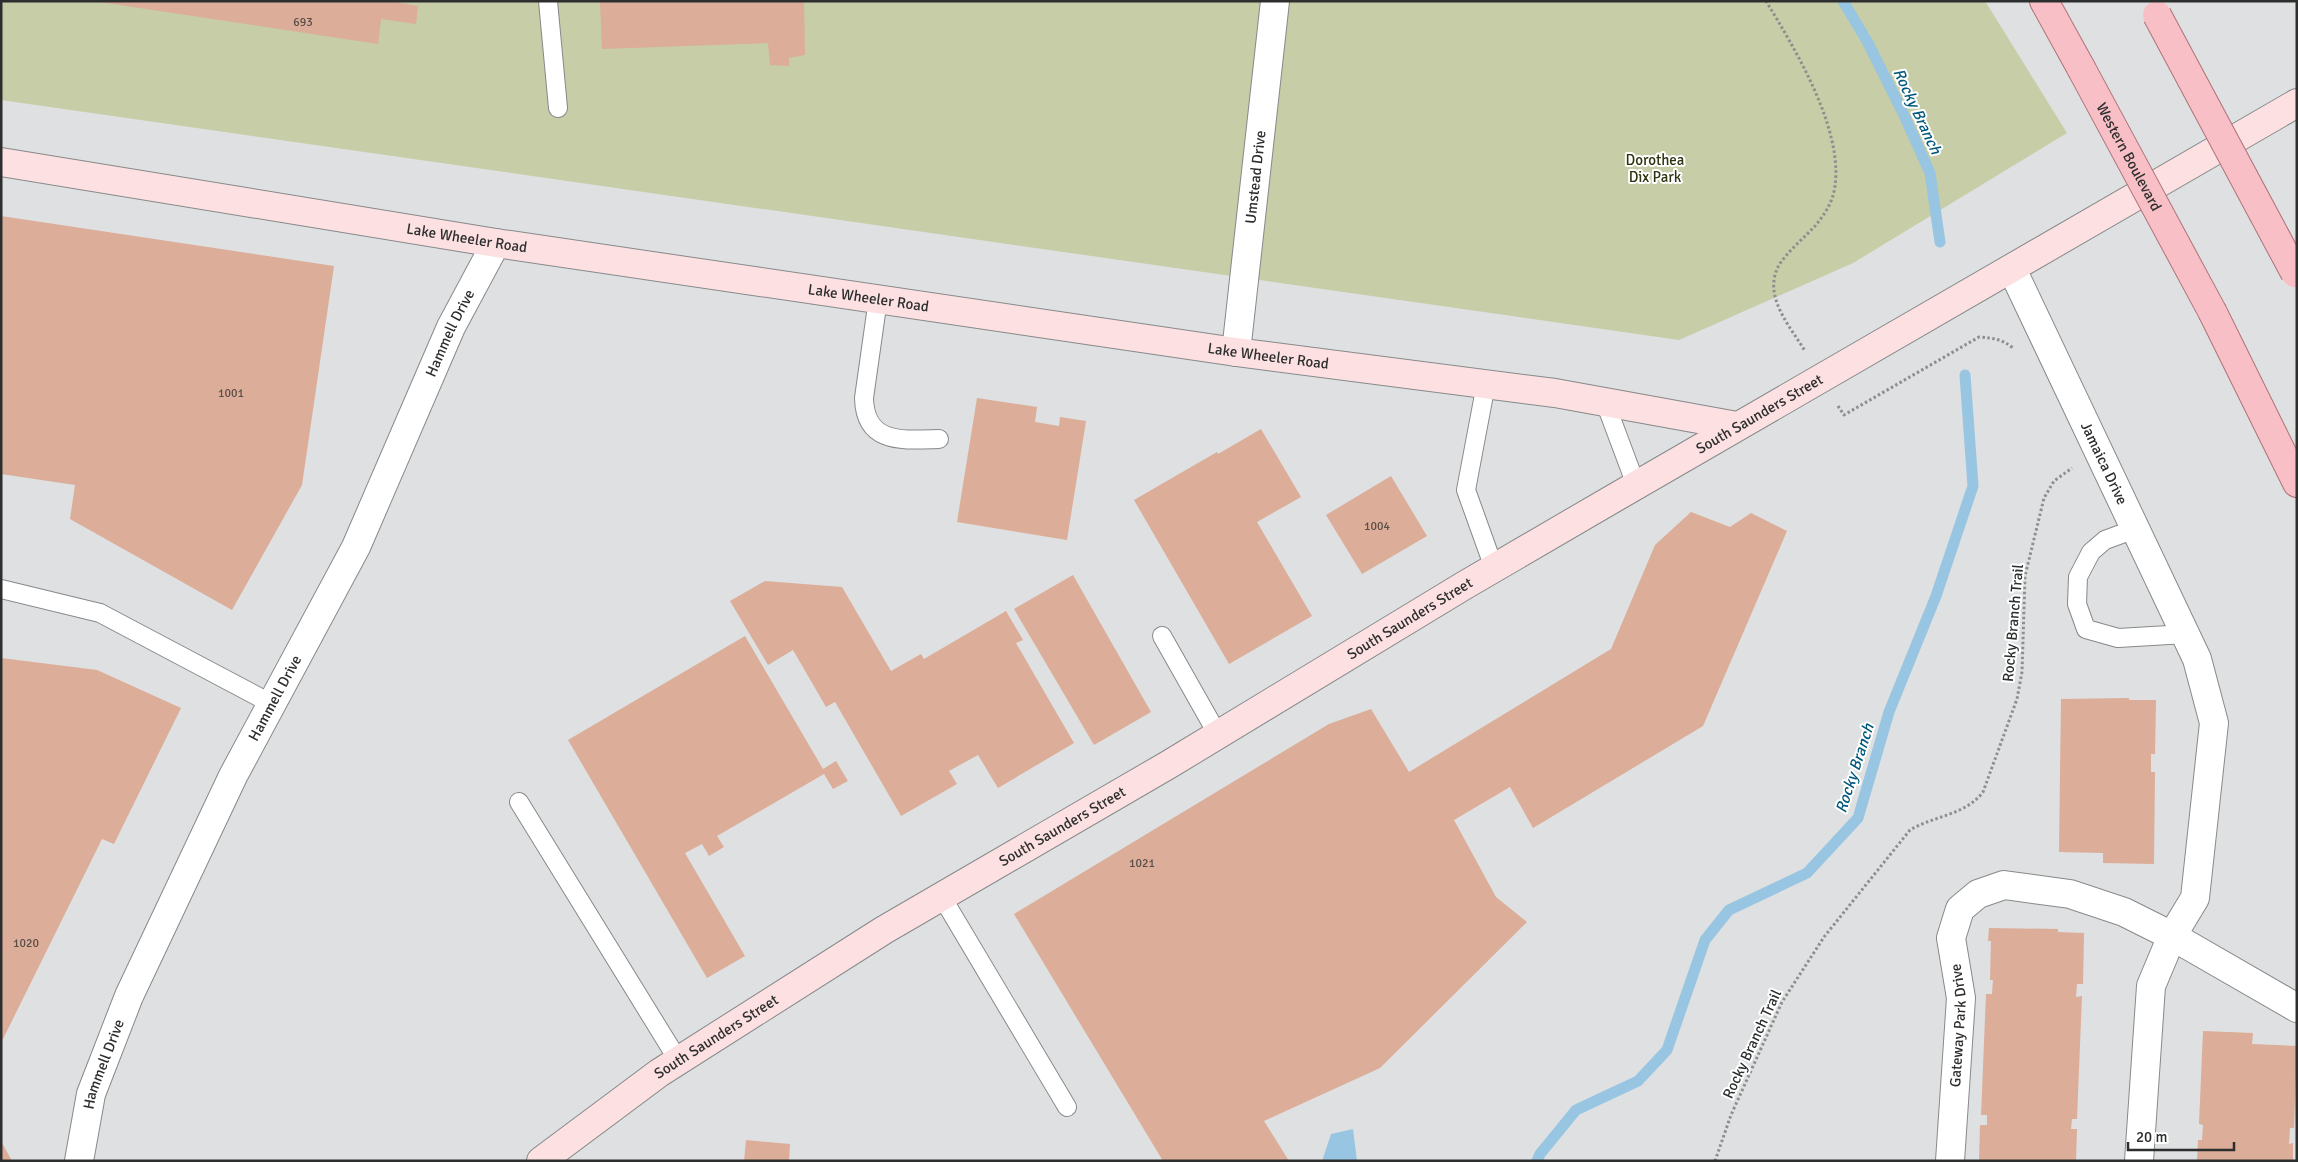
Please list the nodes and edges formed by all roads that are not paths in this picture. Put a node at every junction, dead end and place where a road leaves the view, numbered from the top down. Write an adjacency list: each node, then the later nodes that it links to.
1 (548, 1): 6 (lane)
2 (1276, 1): 12 (street, Umstead Drive)
3 (2044, 1): 17 (main road, Western Boulevard, bridge)
4 (2153, 8): 10 (main road, bridge)
5 (2297, 103): 9 (main road, South Saunders Street)
6 (558, 108)
7 (1, 162): 8 (main road, Lake Wheeler Road)
8 (496, 244): 11 (main road, Lake Wheeler Road); 24 (street, Hammell Drive)
9 (2012, 269): 15 (main road, South Saunders Street); 19 (street, Jamaica Drive)
10 (2296, 275)
11 (878, 299): 12 (main road, Lake Wheeler Road); 16 (lane)
12 (1236, 352): 13 (main road, Lake Wheeler Road)
13 (1486, 384): 14 (main road, Lake Wheeler Road); 20 (lane)
14 (1605, 402): 15 (main road, Lake Wheeler Road); 18 (lane)
15 (1737, 426): 18 (main road, South Saunders Street)
16 (939, 439)
17 (2297, 483)
18 (1636, 485): 20 (main road, South Saunders Street)
19 (2135, 529): 23 (street, Jamaica Drive); 23 (lane)
20 (1494, 568): 25 (main road, South Saunders Street)
21 (1, 589): 24 (lane)
22 (1162, 636): 25 (lane)
23 (2191, 646): 28 (street)
24 (272, 704): 32 (street, Hammell Drive)
25 (1218, 735): 27 (main road, South Saunders Street)
26 (519, 802): 30 (lane)
27 (942, 897): 30 (main road, South Saunders Street); 31 (lane)
28 (2172, 936): 29 (street, Gateway Park Drive); 34 (street, Gateway Park Drive); 35 (street)
29 (2297, 1008)
30 (678, 1060): 33 (main road, South Saunders Street)
31 (1066, 1107)
32 (79, 1161)
33 (541, 1161)
34 (1950, 1161)
35 (2139, 1161)

